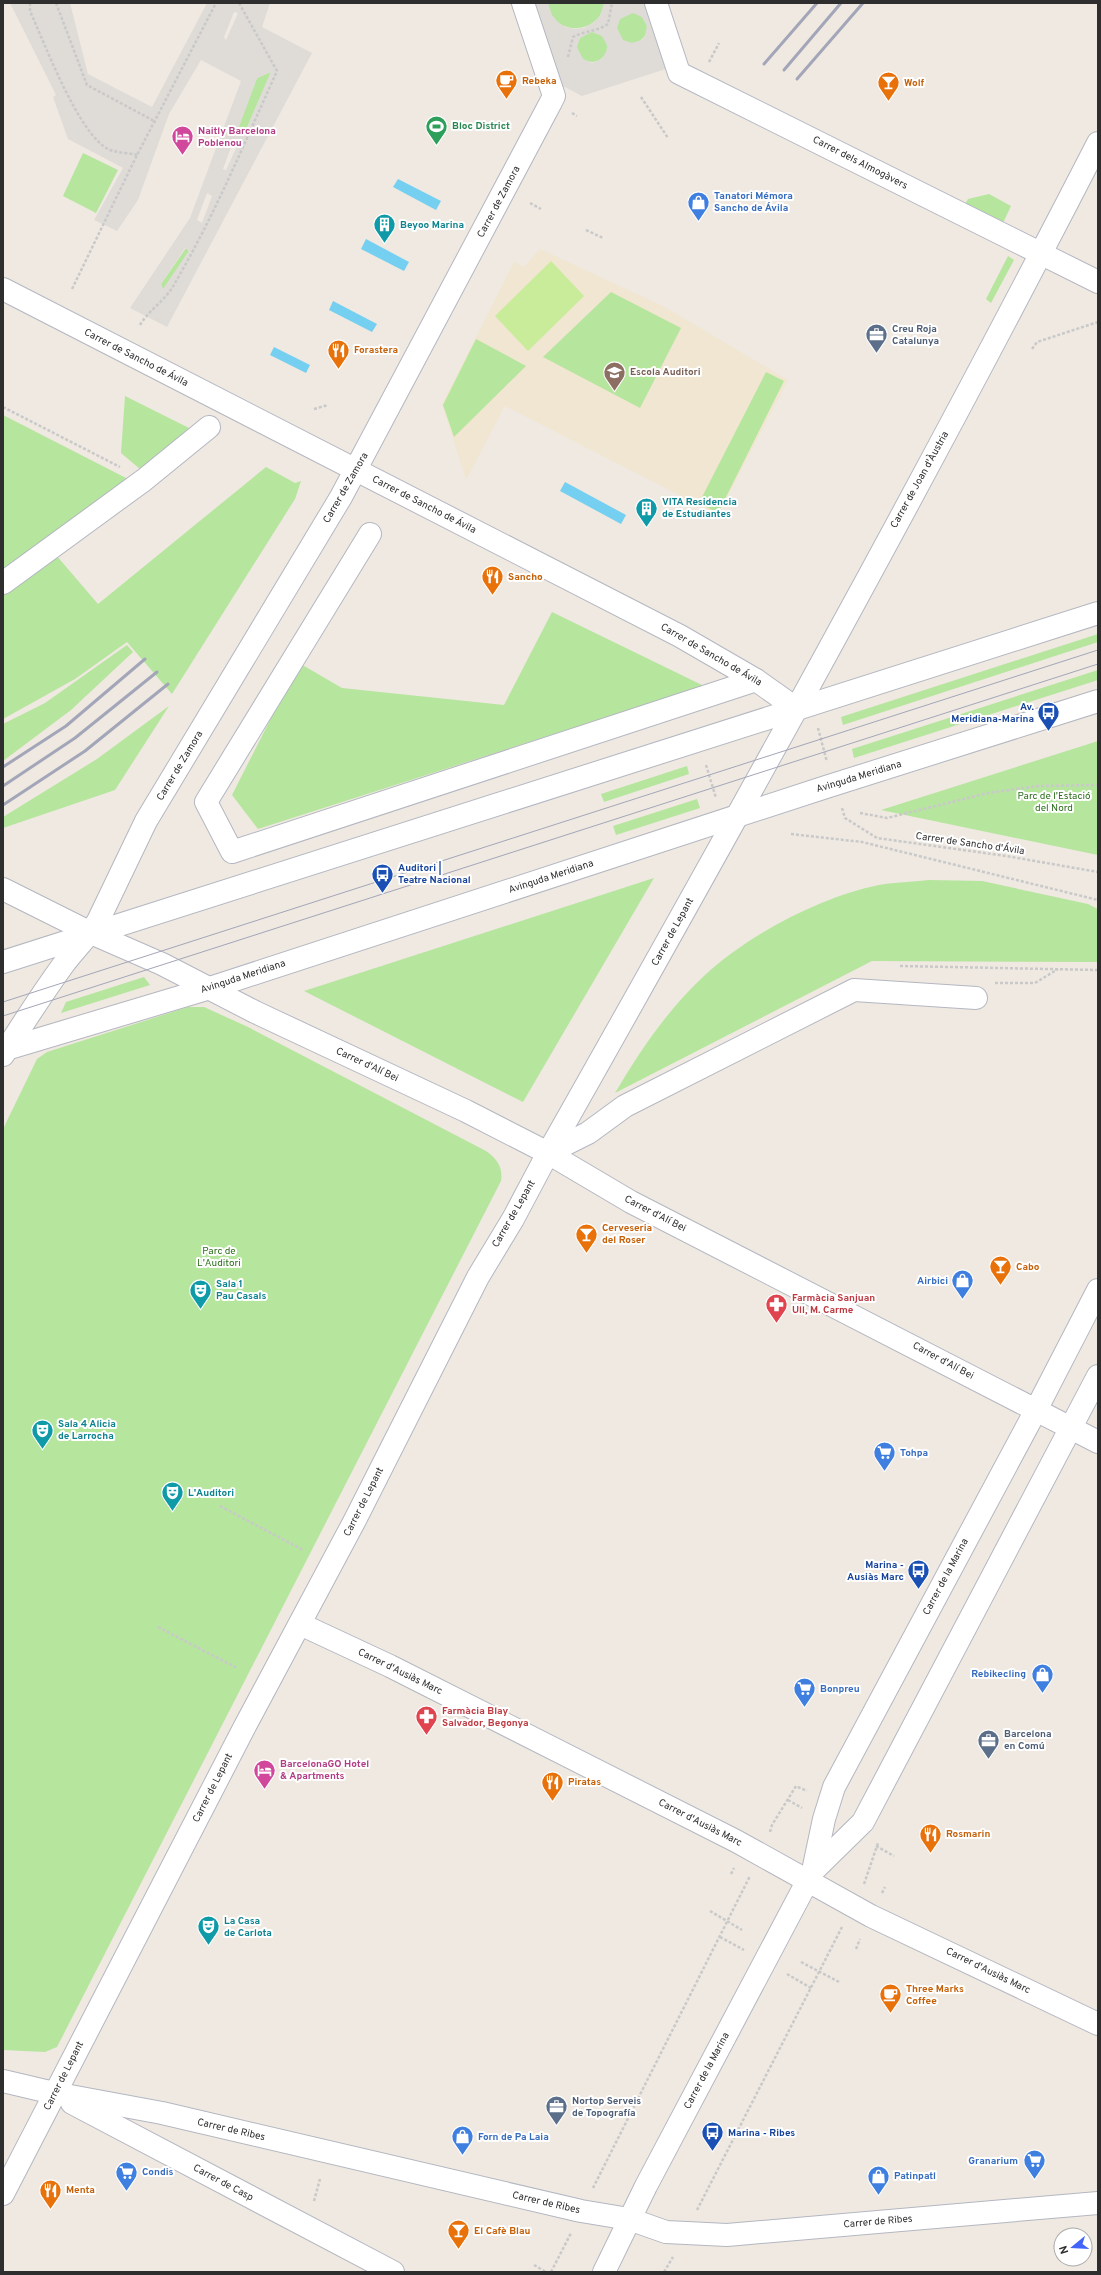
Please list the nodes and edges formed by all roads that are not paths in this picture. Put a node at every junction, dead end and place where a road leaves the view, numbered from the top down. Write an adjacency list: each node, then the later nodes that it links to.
1 (523, 3): 8 (street, Carrer de Zamora)
2 (658, 8): 4 (street, Carrer dels Almogàvers)
3 (1098, 142): 4 (street, Carrer de Joan d'Àustria)
4 (1041, 255): 5 (street, Carrer dels Almogàvers); 14 (street, Carrer de Joan d'Àustria)
5 (1098, 282)
6 (3, 289): 8 (street, Carrer de Sancho de Ávila)
7 (209, 427): 10 (street)
8 (356, 470): 12 (street, Carrer de Sancho de Ávila); 17 (street, Carrer de Zamora)
9 (370, 534): 12 (street)
10 (3, 583)
11 (1098, 613): 14 (street)
12 (756, 680): 14 (street, Carrer de Sancho de Ávila)
13 (1098, 701): 15 (street, Avinguda Meridiana)
14 (797, 709): 15 (street, Carrer de Joan d'Àustria); 17 (street)
15 (738, 816): 19 (street, Avinguda Meridiana); 22 (street, Carrer de Lepant)
16 (3, 889): 17 (street, Carrer d'Alí Bei)
17 (91, 933): 18 (street); 19 (street, Carrer d'Alí Bei); 21 (street)
18 (3, 962)
19 (210, 988): 21 (street, Avinguda Meridiana); 22 (street, Carrer d'Alí Bei)
20 (981, 991): 22 (street)
21 (4, 1052)
22 (548, 1153): 25 (street, Carrer d'Alí Bei); 28 (street, Carrer de Lepant)
23 (1098, 1290): 25 (street, Carrer de la Marina)
24 (1098, 1376): 26 (street, Carrer de la Marina)
25 (1036, 1410): 26 (street, Carrer d'Alí Bei); 29 (street, Carrer de la Marina)
26 (1070, 1428): 27 (street, Carrer d'Alí Bei); 29 (street, Carrer de la Marina)
27 (1098, 1442)
28 (300, 1624): 29 (street, Carrer d'Ausiàs Marc); 32 (street, Carrer de Lepant)
29 (810, 1876): 30 (street, Carrer d'Ausiàs Marc); 35 (street, Carrer de la Marina)
30 (1098, 2024)
31 (3, 2081): 32 (street, Carrer de Ribes)
32 (54, 2093): 33 (street, Carrer de Lepant); 35 (street, Carrer de Ribes); 36 (street, Carrer de Casp)
33 (3, 2194)
34 (1098, 2203): 35 (street, Carrer de Ribes)
35 (629, 2219): 37 (street, Carrer de la Marina)
36 (393, 2272)
37 (604, 2272)

